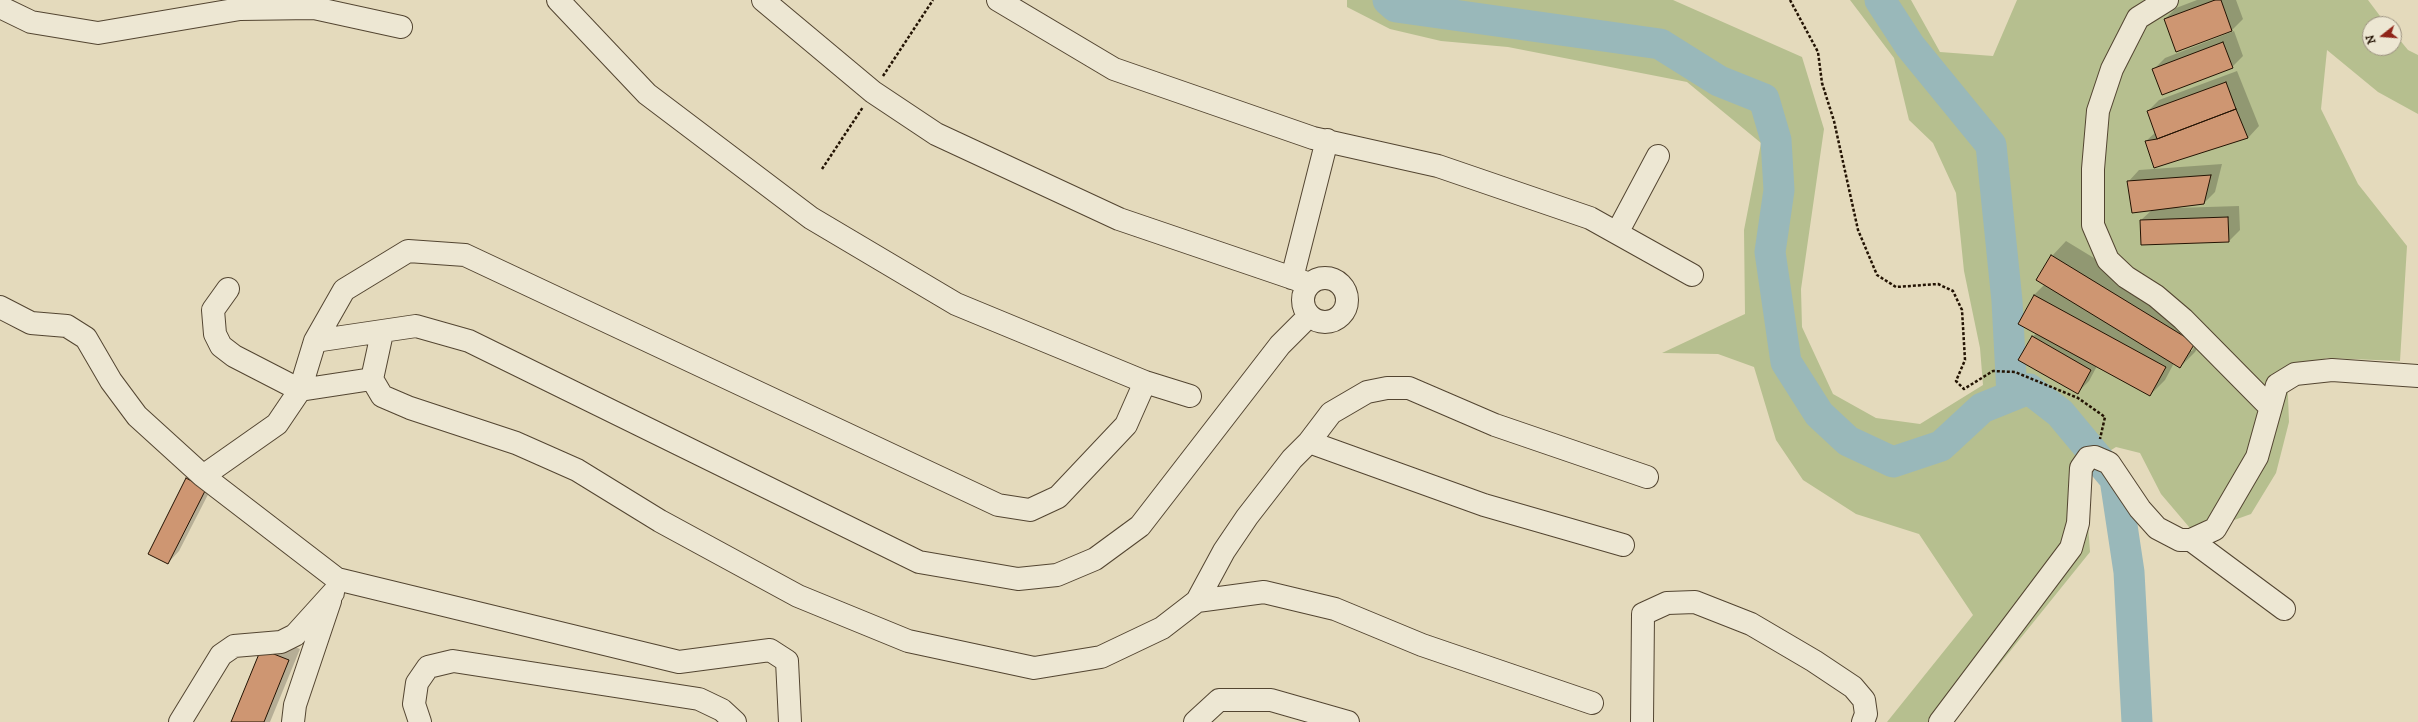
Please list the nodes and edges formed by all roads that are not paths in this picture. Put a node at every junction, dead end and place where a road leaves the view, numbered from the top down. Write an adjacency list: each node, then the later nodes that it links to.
1 (558, 0): 19 (street)
2 (763, 0): 11 (street)
3 (998, 0): 7 (street)
4 (2167, 0): 22 (street)
5 (0, 7): 6 (street)
6 (401, 27)
7 (1327, 140): 9 (street); 11 (street)
8 (1658, 156): 9 (street)
9 (1617, 233): 10 (street)
10 (1692, 275)
11 (1301, 281): 14 (street); 14 (street)
12 (228, 289): 20 (street)
13 (0, 307): 24 (street)
14 (1309, 316): 15 (street)
15 (382, 333): 16 (street); 18 (street)
16 (315, 341): 19 (street); 20 (street)
17 (2418, 376): 22 (street)
18 (372, 379): 20 (street); 29 (street)
19 (1146, 382): 21 (street)
20 (300, 390): 24 (street)
21 (1190, 396)
22 (2270, 407): 26 (street)
23 (1309, 442): 25 (street); 27 (street); 29 (street)
24 (203, 476): 28 (street)
25 (1647, 477)
26 (2191, 540): 30 (street); 41 (street)
27 (1623, 545)
28 (335, 586): 32 (street); 33 (street); 36 (street)
29 (1197, 601): 31 (street)
30 (2284, 609)
31 (1592, 703)
32 (180, 722)
33 (293, 722)
34 (420, 722): 35 (street)
35 (735, 722)
36 (790, 722)
37 (1195, 722): 38 (street)
38 (1348, 722)
39 (1642, 722): 40 (street)
40 (1863, 722)
41 (1940, 722)

